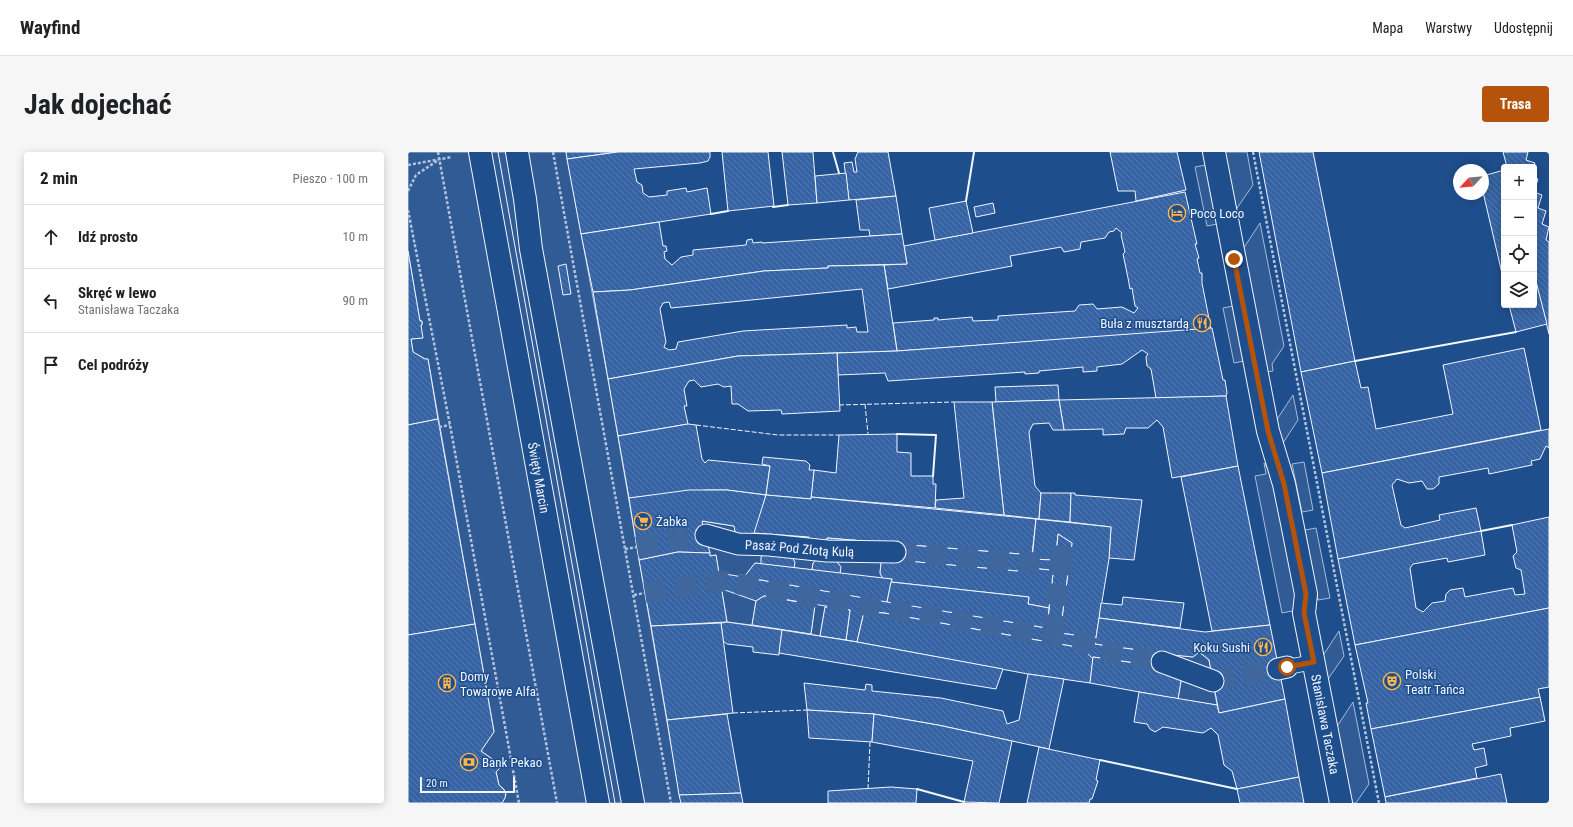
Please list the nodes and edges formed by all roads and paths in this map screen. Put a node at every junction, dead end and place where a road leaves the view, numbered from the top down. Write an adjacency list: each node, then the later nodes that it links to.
1 (438, 152): 7 (path)
2 (480, 152): 25 (street, Święty Marcin)
3 (516, 152): 26 (street)
4 (553, 152): 15 (path)
5 (1214, 152): 20 (street, Stanisława Taczaka)
6 (1253, 152): 29 (path)
7 (439, 160): 8 (path); 9 (path); 24 (path)
8 (408, 165)
9 (408, 191)
10 (408, 210): 11 (path)
11 (450, 425): 12 (path); 23 (path)
12 (439, 427)
13 (706, 535): 16 (street, Pasaż Pod Złotą Kulą)
14 (637, 547): 15 (path)
15 (625, 549): 18 (path)
16 (895, 552)
17 (645, 593): 18 (path)
18 (634, 595): 27 (path)
19 (1162, 662): 22 (street)
20 (1314, 662): 21 (lane); 28 (street, Stanisława Taczaka)
21 (1282, 668)
22 (1213, 681)
23 (519, 803)
24 (557, 803)
25 (598, 803)
26 (633, 803)
27 (671, 803)
28 (1341, 803)
29 (1379, 803)

